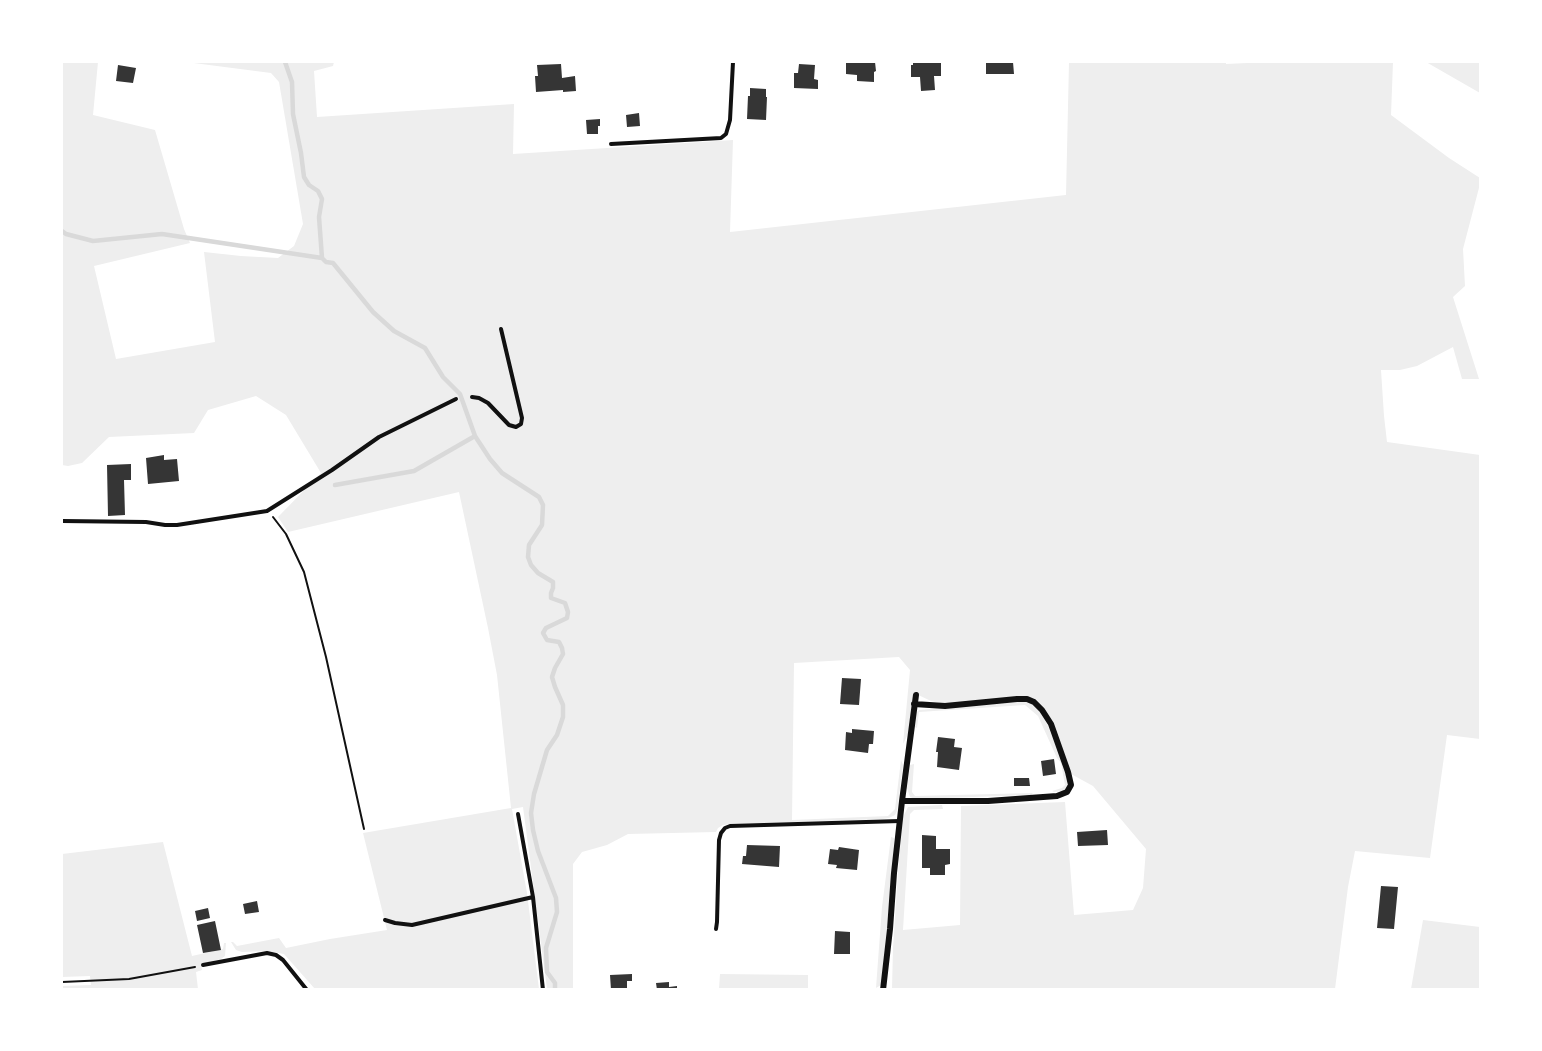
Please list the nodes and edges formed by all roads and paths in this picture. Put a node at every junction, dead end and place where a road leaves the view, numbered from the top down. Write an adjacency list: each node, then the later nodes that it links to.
1 (732, 62): 2 (lane)
2 (611, 144)
3 (501, 329): 4 (lane)
4 (472, 397)
5 (456, 399): 6 (lane)
6 (267, 511): 7 (lane); 13 (path)
7 (62, 521)
8 (915, 695): 9 (street)
9 (914, 704): 10 (street); 10 (street)
10 (902, 801): 12 (street)
11 (518, 814): 14 (lane)
12 (900, 821): 16 (lane); 21 (street)
13 (364, 829)
14 (533, 897): 15 (lane); 20 (lane)
15 (386, 920)
16 (716, 929)
17 (203, 965): 18 (path); 19 (lane)
18 (62, 982)
19 (307, 990)
20 (543, 990)
21 (883, 990)

